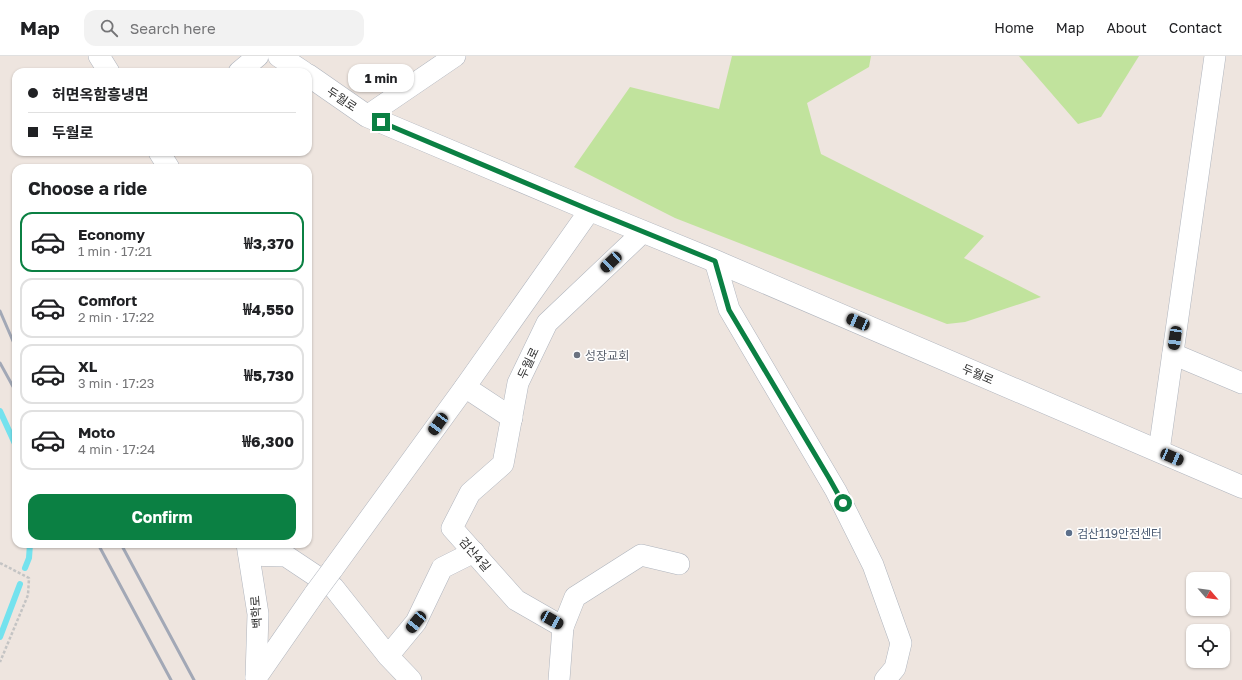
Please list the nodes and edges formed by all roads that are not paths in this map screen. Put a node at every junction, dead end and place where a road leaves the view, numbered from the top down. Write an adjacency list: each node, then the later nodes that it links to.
1 (99, 56): 6 (street)
2 (258, 56): 7 (street)
3 (279, 56): 8 (street)
4 (455, 56): 10 (street)
5 (1215, 56): 14 (street)
6 (106, 68)
7 (244, 68)
8 (297, 68)
9 (312, 79): 10 (street, 두월로)
10 (367, 116): 11 (street, 두월로)
11 (590, 210): 12 (street, 두월로); 16 (street)
12 (643, 232): 13 (street, 두월로); 17 (street, 두월로)
13 (715, 261): 18 (street, 두월로); 28 (street)
14 (1173, 354): 15 (street); 18 (street)
15 (1242, 383)
16 (465, 387): 17 (street); 25 (street, bridge)
17 (512, 418): 21 (street, 검산4길)
18 (1159, 451): 19 (street, 두월로)
19 (1242, 487)
20 (248, 549): 24 (street); 25 (street, 백학로)
21 (474, 552): 23 (street, 검산4길); 24 (street)
22 (679, 564): 23 (street)
23 (563, 627): 27 (street)
24 (388, 656): 26 (street)
25 (255, 679)
26 (411, 680)
27 (559, 680)
28 (885, 680)

